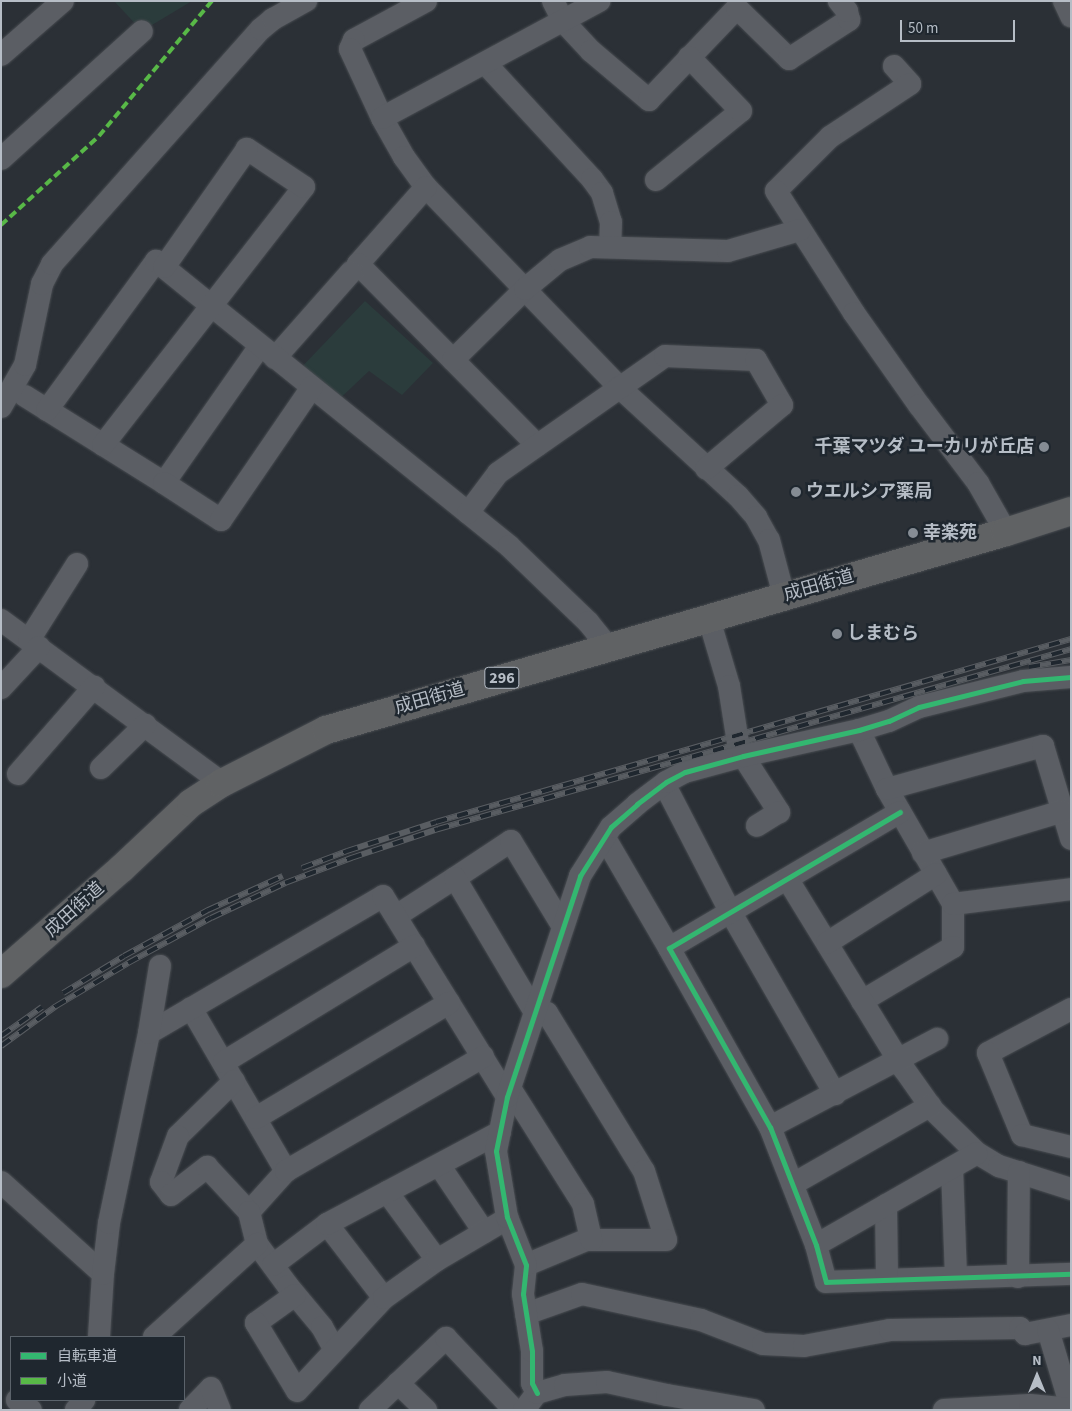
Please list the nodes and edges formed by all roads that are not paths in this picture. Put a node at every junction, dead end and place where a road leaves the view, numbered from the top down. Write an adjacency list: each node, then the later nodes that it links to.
1 (63, 1): 11 (street)
2 (306, 1): 30 (street)
3 (426, 1): 15 (street)
4 (553, 1): 9 (street)
5 (599, 1): 9 (street)
6 (839, 1): 12 (street)
7 (1064, 1): 8 (street)
8 (1071, 16)
9 (563, 22): 12 (street); 13 (street)
10 (142, 31): 16 (street)
11 (1, 56)
12 (689, 57): 17 (street)
13 (485, 63): 15 (street); 20 (street)
14 (894, 66): 19 (street)
15 (382, 118): 18 (street)
16 (1, 159)
17 (656, 180)
18 (426, 187): 23 (street); 26 (street)
19 (800, 230): 20 (street); 38 (street)
20 (610, 247): 23 (street)
21 (164, 267): 24 (street); 24 (street); 31 (street)
22 (351, 272): 25 (street)
23 (525, 289): 26 (street); 28 (street)
24 (211, 306): 25 (street); 32 (street)
25 (268, 352): 27 (street); 35 (street)
26 (453, 360): 33 (street)
27 (312, 387): 35 (street); 37 (street)
28 (619, 387): 33 (street); 34 (street); 34 (street)
29 (25, 396): 31 (street)
30 (1, 407)
31 (47, 410): 32 (street)
32 (103, 444): 35 (street)
33 (537, 445): 37 (street)
34 (706, 469): 40 (street)
35 (164, 483)
36 (1071, 511): 38 (highway, 成田街道 / 296)
37 (468, 513): 44 (street)
38 (1006, 532): 40 (highway, 成田街道 / 296)
39 (77, 564): 43 (street)
40 (784, 596): 41 (highway, 成田街道 / 296)
41 (709, 619): 44 (highway, 成田街道 / 296); 50 (street)
42 (1, 620): 43 (street)
43 (34, 643): 46 (street); 47 (street)
44 (608, 648): 53 (highway, 成田街道 / 296)
45 (1071, 677): 49 (street)
46 (94, 687): 48 (street); 52 (street)
47 (1, 688)
48 (145, 725): 51 (street); 53 (street)
49 (860, 730): 50 (street); 54 (street)
50 (737, 758): 55 (street); 58 (street); 60 (street)
51 (101, 768)
52 (18, 774)
53 (222, 783): 74 (highway, 成田街道 / 296)
54 (887, 789): 56 (street); 57 (street)
55 (670, 795): 60 (street); 67 (street)
56 (1062, 811): 59 (street); 61 (street)
57 (900, 812): 61 (street); 64 (street)
58 (757, 826)
59 (1071, 839)
60 (608, 844): 69 (street); 72 (street)
61 (924, 853): 62 (street)
62 (936, 874): 66 (street); 70 (street)
63 (455, 878): 68 (street); 69 (street); 79 (street)
64 (788, 880): 67 (street); 70 (street)
65 (1071, 889): 66 (street)
66 (953, 904): 75 (street)
67 (731, 913): 72 (street); 86 (street)
68 (396, 916): 71 (street); 77 (street)
69 (563, 926): 79 (street)
70 (827, 943): 75 (street)
71 (414, 946): 76 (street); 84 (street)
72 (670, 948): 89 (street)
73 (160, 966): 80 (street)
74 (1, 974)
75 (862, 1001): 83 (street)
76 (449, 1003): 82 (street); 88 (street)
77 (192, 1008): 80 (street); 84 (street)
78 (1071, 1009): 91 (street)
79 (535, 1013): 85 (street); 106 (street)
80 (149, 1033): 112 (street)
81 (937, 1039): 83 (street)
82 (483, 1057): 85 (street); 95 (street)
83 (898, 1060): 86 (street); 87 (street)
84 (229, 1072): 88 (street); 102 (street)
85 (509, 1092): 90 (street); 106 (street)
86 (835, 1094): 89 (street)
87 (930, 1106): 92 (street); 98 (street)
88 (256, 1118): 95 (street)
89 (770, 1127): 98 (street)
90 (500, 1132): 93 (street); 103 (street)
91 (1071, 1147)
92 (976, 1153): 94 (street); 96 (street)
93 (439, 1165): 100 (street); 105 (street)
94 (952, 1168): 101 (street); 114 (street)
95 (286, 1171): 102 (street)
96 (1019, 1172): 99 (street); 115 (street)
97 (1, 1182): 112 (street)
98 (793, 1184): 108 (street)
99 (1071, 1189)
100 (387, 1192): 104 (street); 109 (street)
101 (886, 1205): 108 (street); 116 (street)
102 (249, 1212): 107 (street)
103 (508, 1218): 105 (street); 111 (street)
104 (327, 1224): 110 (street); 118 (street)
105 (484, 1232): 109 (street)
106 (591, 1240): 111 (street)
107 (257, 1244): 110 (street); 123 (street)
108 (816, 1245): 116 (street)
109 (437, 1260): 118 (street)
110 (273, 1265): 117 (street)
111 (526, 1265): 119 (street)
112 (103, 1274): 122 (street)
113 (1071, 1274): 115 (street)
114 (956, 1277): 115 (street); 116 (street)
115 (1018, 1277)
116 (888, 1280)
117 (295, 1295): 124 (street); 124 (street)
118 (384, 1298): 124 (street)
119 (526, 1314): 121 (street); 127 (street)
120 (1071, 1326): 121 (street)
121 (1048, 1330): 129 (street)
122 (99, 1336)
123 (155, 1336)
124 (335, 1350)
125 (398, 1383): 133 (street); 134 (street); 135 (street)
126 (18, 1401): 130 (street)
127 (530, 1401): 136 (street)
128 (1003, 1408): 129 (street); 137 (street)
129 (1071, 1408)
130 (31, 1410)
131 (190, 1410): 132 (street)
132 (220, 1410)
133 (370, 1410)
134 (426, 1410)
135 (514, 1410)
136 (754, 1410)
137 (944, 1410)

